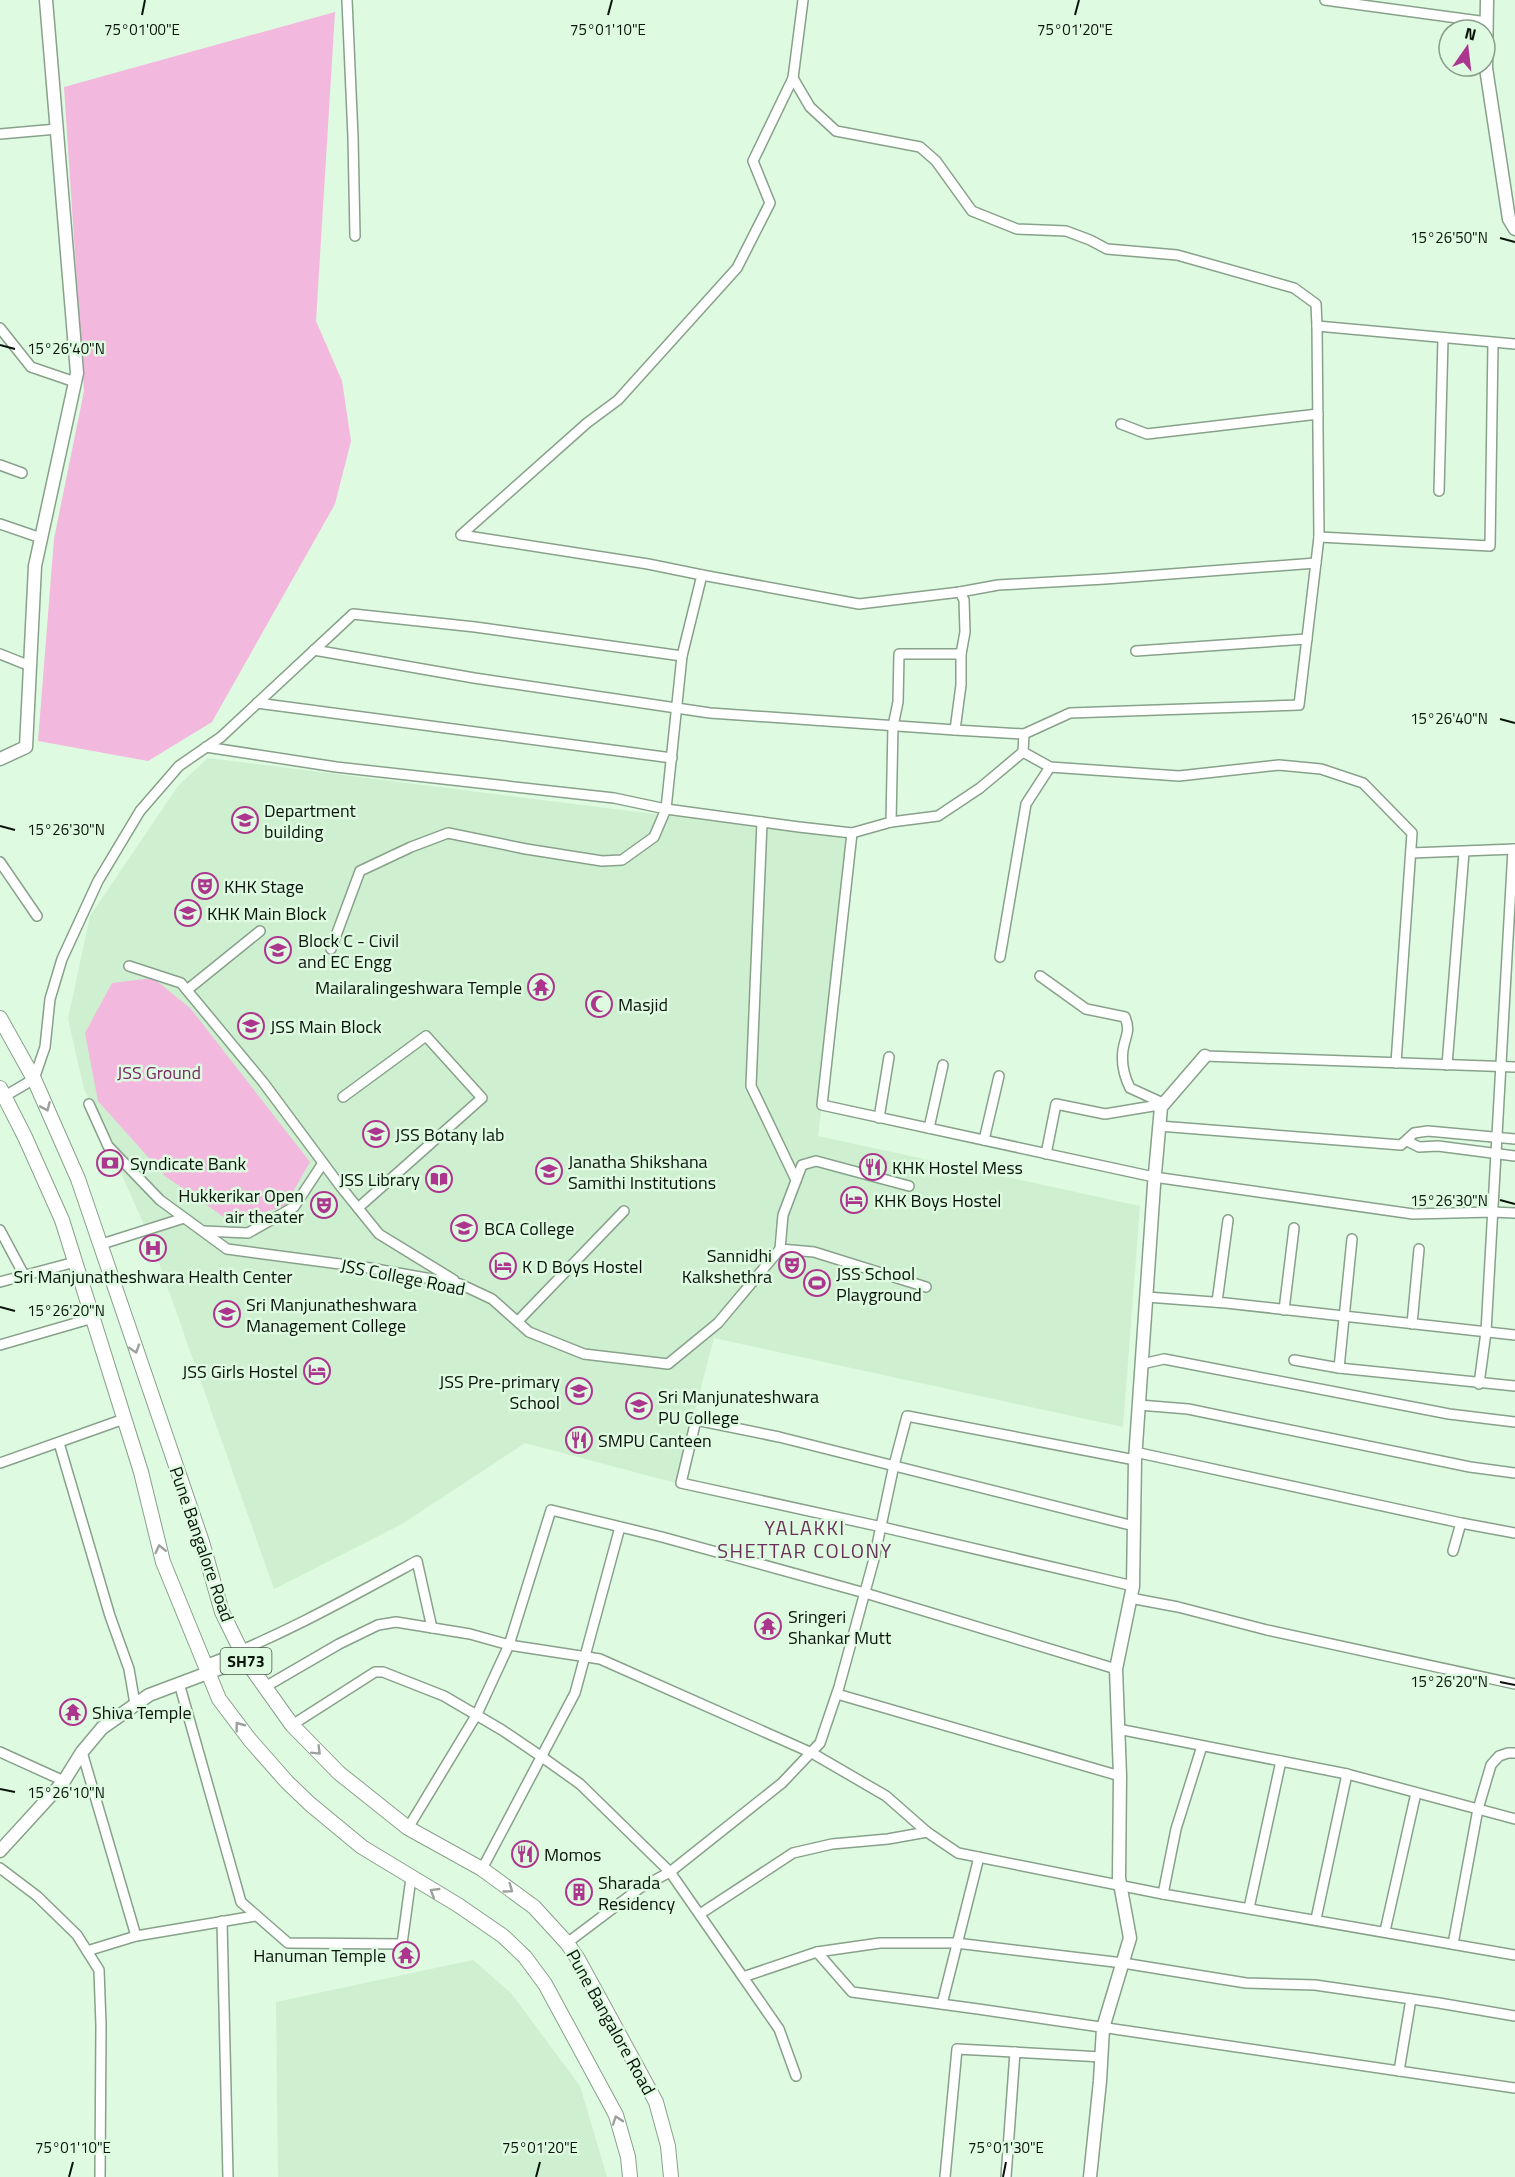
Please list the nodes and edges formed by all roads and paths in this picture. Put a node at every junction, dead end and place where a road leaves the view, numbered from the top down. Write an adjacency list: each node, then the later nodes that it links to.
1 (46, 0): 10 (street)
2 (346, 0): 13 (street)
3 (804, 0): 8 (street)
4 (1325, 0): 6 (street)
5 (1487, 0): 7 (street)
6 (1458, 18)
7 (1487, 18)
8 (793, 78): 14 (street); 29 (street)
9 (1488, 78): 12 (street)
10 (57, 129): 11 (street); 19 (street)
11 (0, 134)
12 (1515, 229)
13 (355, 236)
14 (1317, 326): 16 (street); 20 (street)
15 (0, 328): 19 (street)
16 (1443, 339): 17 (street); 24 (street)
17 (1493, 344): 18 (street); 26 (street)
18 (1515, 344)
19 (75, 382): 27 (street)
20 (1318, 414): 21 (street); 26 (street)
21 (1121, 424)
22 (0, 465): 23 (street)
23 (22, 473)
24 (1439, 491)
25 (0, 524): 27 (street)
26 (1319, 537): 28 (street)
27 (41, 538): 37 (street)
28 (1316, 563): 30 (street); 31 (street)
29 (702, 575): 30 (street); 36 (street)
30 (960, 592): 35 (street)
31 (1307, 639): 33 (street); 42 (street)
32 (314, 650): 36 (street); 38 (street); 39 (street)
33 (1136, 651)
34 (0, 654): 37 (street)
35 (961, 654): 40 (street); 41 (street)
36 (682, 656): 39 (street)
37 (30, 666): 46 (street)
38 (257, 703): 43 (street); 45 (street)
39 (678, 708): 40 (street); 45 (street)
40 (893, 726): 41 (street); 50 (street)
41 (955, 730): 42 (street)
42 (1024, 734): 44 (street)
43 (206, 747): 48 (street); 72 (street)
44 (1023, 752): 47 (street); 50 (street)
45 (672, 758): 48 (street)
46 (0, 759)
47 (1050, 766): 54 (street); 59 (street)
48 (666, 809): 49 (street); 58 (street)
49 (762, 822): 51 (street); 89 (street)
50 (891, 822): 51 (street)
51 (852, 832): 77 (street)
52 (1514, 849): 53 (street); 69 (street)
53 (1464, 852): 54 (street); 68 (street)
54 (1411, 853): 66 (street)
55 (0, 862): 56 (street)
56 (38, 916)
57 (260, 931): 62 (street)
58 (331, 949)
59 (1000, 957)
60 (129, 966): 62 (street)
61 (1040, 976): 76 (street)
62 (187, 990): 87 (street)
63 (0, 1018): 72 (main road, Pune Bangalore Road / SH73)
64 (1205, 1056): 66 (street); 76 (street)
65 (889, 1057): 77 (street)
66 (1396, 1063): 68 (street)
67 (943, 1065): 79 (street)
68 (1447, 1065): 69 (street)
69 (1500, 1067): 70 (street); 80 (street)
70 (1515, 1067)
71 (999, 1076): 82 (street)
72 (34, 1079): 73 (street); 101 (main road, Pune Bangalore Road / SH73, one-way to 101)
73 (2, 1092): 104 (main road, Pune Bangalore Road / SH73)
74 (343, 1097): 91 (street)
75 (90, 1104): 95 (street, JSS College Road)
76 (1165, 1104): 78 (street); 84 (street)
77 (879, 1118): 79 (street)
78 (1160, 1126): 83 (street); 88 (street)
79 (929, 1128): 82 (street)
80 (1496, 1138): 81 (street); 83 (street); 85 (street)
81 (1515, 1139)
82 (984, 1140): 84 (street)
83 (1407, 1142): 85 (street)
84 (1046, 1154): 88 (street)
85 (1495, 1155): 86 (street); 93 (street)
86 (1515, 1156)
87 (323, 1163): 91 (street); 99 (street)
88 (1154, 1177): 93 (street); 109 (street)
89 (796, 1180): 90 (street); 102 (street)
90 (909, 1186)
91 (358, 1208): 107 (street)
92 (624, 1211): 114 (street)
93 (1492, 1212): 94 (street); 116 (street)
94 (1515, 1213)
95 (184, 1218): 99 (street, JSS College Road); 101 (street)
96 (1227, 1220): 110 (street)
97 (1294, 1228): 111 (street)
98 (0, 1230): 105 (street)
99 (203, 1232): 107 (street, JSS College Road)
100 (1352, 1239): 112 (street)
101 (102, 1244): 142 (main road, Pune Bangalore Road / SH73, one-way to 142)
102 (780, 1249): 108 (street); 114 (street, JSS College Road)
103 (1419, 1249): 115 (street)
104 (75, 1262): 105 (street); 113 (main road, Pune Bangalore Road / SH73)
105 (24, 1275): 106 (street)
106 (0, 1282)
107 (460, 1284): 114 (street, JSS College Road)
108 (926, 1287)
109 (1147, 1297): 110 (street); 120 (street)
110 (1217, 1302): 111 (street)
111 (1284, 1310): 112 (street)
112 (1345, 1316): 115 (street); 121 (street)
113 (93, 1318): 118 (street); 125 (main road, Pune Bangalore Road / SH73)
114 (518, 1322)
115 (1412, 1324): 116 (street)
116 (1486, 1332): 117 (street); 122 (street)
117 (1515, 1335)
118 (0, 1346)
119 (1294, 1360): 121 (street)
120 (1142, 1364): 124 (street); 126 (street)
121 (1339, 1368): 122 (street)
122 (1479, 1384): 123 (street)
123 (1515, 1386)
124 (1139, 1405): 128 (street); 131 (street)
125 (124, 1419): 127 (street); 144 (main road, Pune Bangalore Road / SH73, one-way to 125)
126 (1515, 1422)
127 (59, 1443): 129 (street); 150 (street)
128 (1135, 1456): 130 (street); 132 (street); 133 (street)
129 (0, 1463)
130 (894, 1465): 133 (street); 135 (street); 135 (street)
131 (1515, 1473)
132 (1461, 1523): 136 (street); 137 (street)
133 (1134, 1526): 138 (street)
134 (620, 1527): 139 (street); 141 (street); 143 (street)
135 (882, 1527): 138 (street); 139 (street)
136 (1515, 1533)
137 (1453, 1551)
138 (1132, 1592): 145 (street); 147 (street)
139 (865, 1593): 145 (street); 149 (street)
140 (432, 1628): 141 (street); 142 (street); 148 (street)
141 (509, 1645): 143 (street); 151 (street)
142 (243, 1656): 144 (street); 148 (main road, Pune Bangalore Road / SH73)
143 (583, 1657): 157 (street); 159 (street)
144 (207, 1669): 146 (street); 174 (main road, Pune Bangalore Road / SH73, one-way to 144)
145 (1116, 1669): 153 (street)
146 (179, 1683): 150 (street); 179 (street)
147 (1515, 1684)
148 (265, 1688): 152 (main road, Pune Bangalore Road / SH73)
149 (837, 1694): 157 (street); 162 (street)
150 (135, 1704): 156 (street)
151 (477, 1714): 152 (street); 159 (street); 167 (street)
152 (292, 1725): 167 (main road, Pune Bangalore Road / SH73, one-way to 167)
153 (1118, 1729): 154 (street); 162 (street)
154 (1202, 1746): 160 (street); 176 (street)
155 (0, 1752): 163 (street)
156 (82, 1752): 163 (street); 183 (street)
157 (812, 1753): 168 (street); 173 (street)
158 (1515, 1754): 165 (street)
159 (542, 1757): 172 (street); 173 (street)
160 (1281, 1761): 161 (street); 177 (street)
161 (1347, 1774): 164 (street); 180 (street)
162 (1120, 1776): 175 (street)
163 (64, 1781): 169 (street)
164 (1416, 1792): 165 (street); 182 (street)
165 (1478, 1809): 166 (street); 186 (street)
166 (1515, 1819)
167 (408, 1828): 172 (main road, Pune Bangalore Road / SH73)
168 (927, 1832): 170 (street); 178 (street)
169 (0, 1851)
170 (979, 1857): 175 (street); 185 (street)
171 (0, 1868): 187 (street)
172 (482, 1869): 184 (main road, Pune Bangalore Road / SH73, one-way to 184)
173 (670, 1872): 178 (street); 184 (street)
174 (411, 1878): 179 (street); 203 (main road, Pune Bangalore Road / SH73, one-way to 174)
175 (1120, 1886): 176 (street); 190 (street)
176 (1163, 1894): 177 (street)
177 (1249, 1908): 180 (street)
178 (700, 1914): 191 (street)
179 (255, 1916): 181 (street)
180 (1316, 1919): 182 (street)
181 (222, 1921): 183 (street); 202 (street)
182 (1385, 1931): 186 (street)
183 (136, 1936): 187 (street)
184 (567, 1943): 204 (main road, Pune Bangalore Road / SH73)
185 (956, 1943): 188 (street); 190 (street); 193 (street)
186 (1453, 1944): 189 (street)
187 (87, 1951): 201 (street)
188 (817, 1952): 191 (street); 193 (street)
189 (1515, 1955)
190 (1123, 1964): 192 (street); 195 (street)
191 (743, 1977): 199 (street)
192 (1411, 1999): 194 (street); 198 (street)
193 (942, 2004): 195 (street)
194 (1515, 2016)
195 (1103, 2028): 197 (street); 198 (street)
196 (1015, 2052): 197 (street); 205 (street); 206 (street)
197 (1102, 2057): 207 (street)
198 (1399, 2071): 200 (street)
199 (796, 2076)
200 (1515, 2088)
201 (100, 2177)
202 (228, 2177)
203 (630, 2177)
204 (671, 2177)
205 (945, 2177)
206 (1006, 2177)
207 (1089, 2177)

